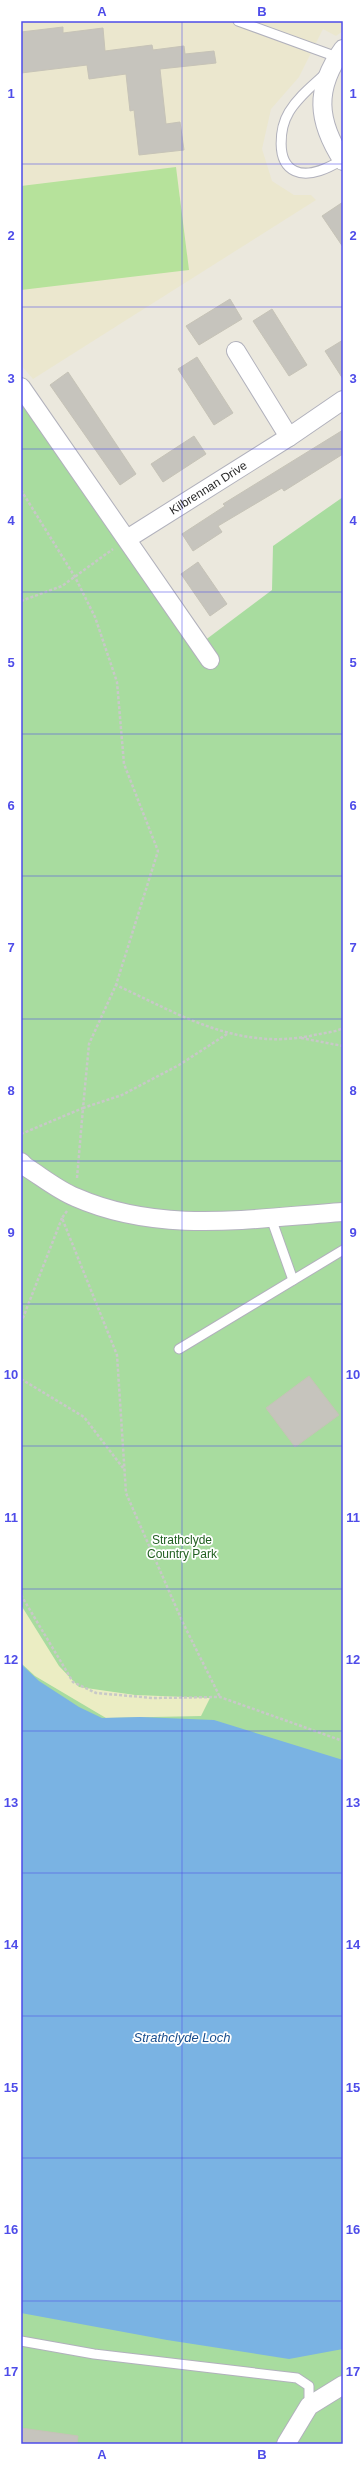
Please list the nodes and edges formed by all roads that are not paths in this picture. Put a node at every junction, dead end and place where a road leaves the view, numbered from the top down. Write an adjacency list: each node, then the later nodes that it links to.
1 (238, 21): 2 (lane)
2 (336, 59): 3 (street); 3 (lane)
3 (342, 161)
4 (236, 351): 7 (street)
5 (24, 396): 8 (street)
6 (343, 400): 7 (street, Kilbrennan Drive)
7 (289, 438): 8 (street, Kilbrennan Drive)
8 (126, 539): 9 (street)
9 (210, 660)
10 (23, 1167): 12 (street)
11 (343, 1212): 12 (street)
12 (271, 1218): 14 (lane)
13 (343, 1250): 14 (lane)
14 (293, 1280): 15 (lane)
15 (179, 1349)
16 (21, 2341): 18 (lane)
17 (343, 2385): 18 (street)
18 (309, 2406): 19 (street)
19 (286, 2444)

